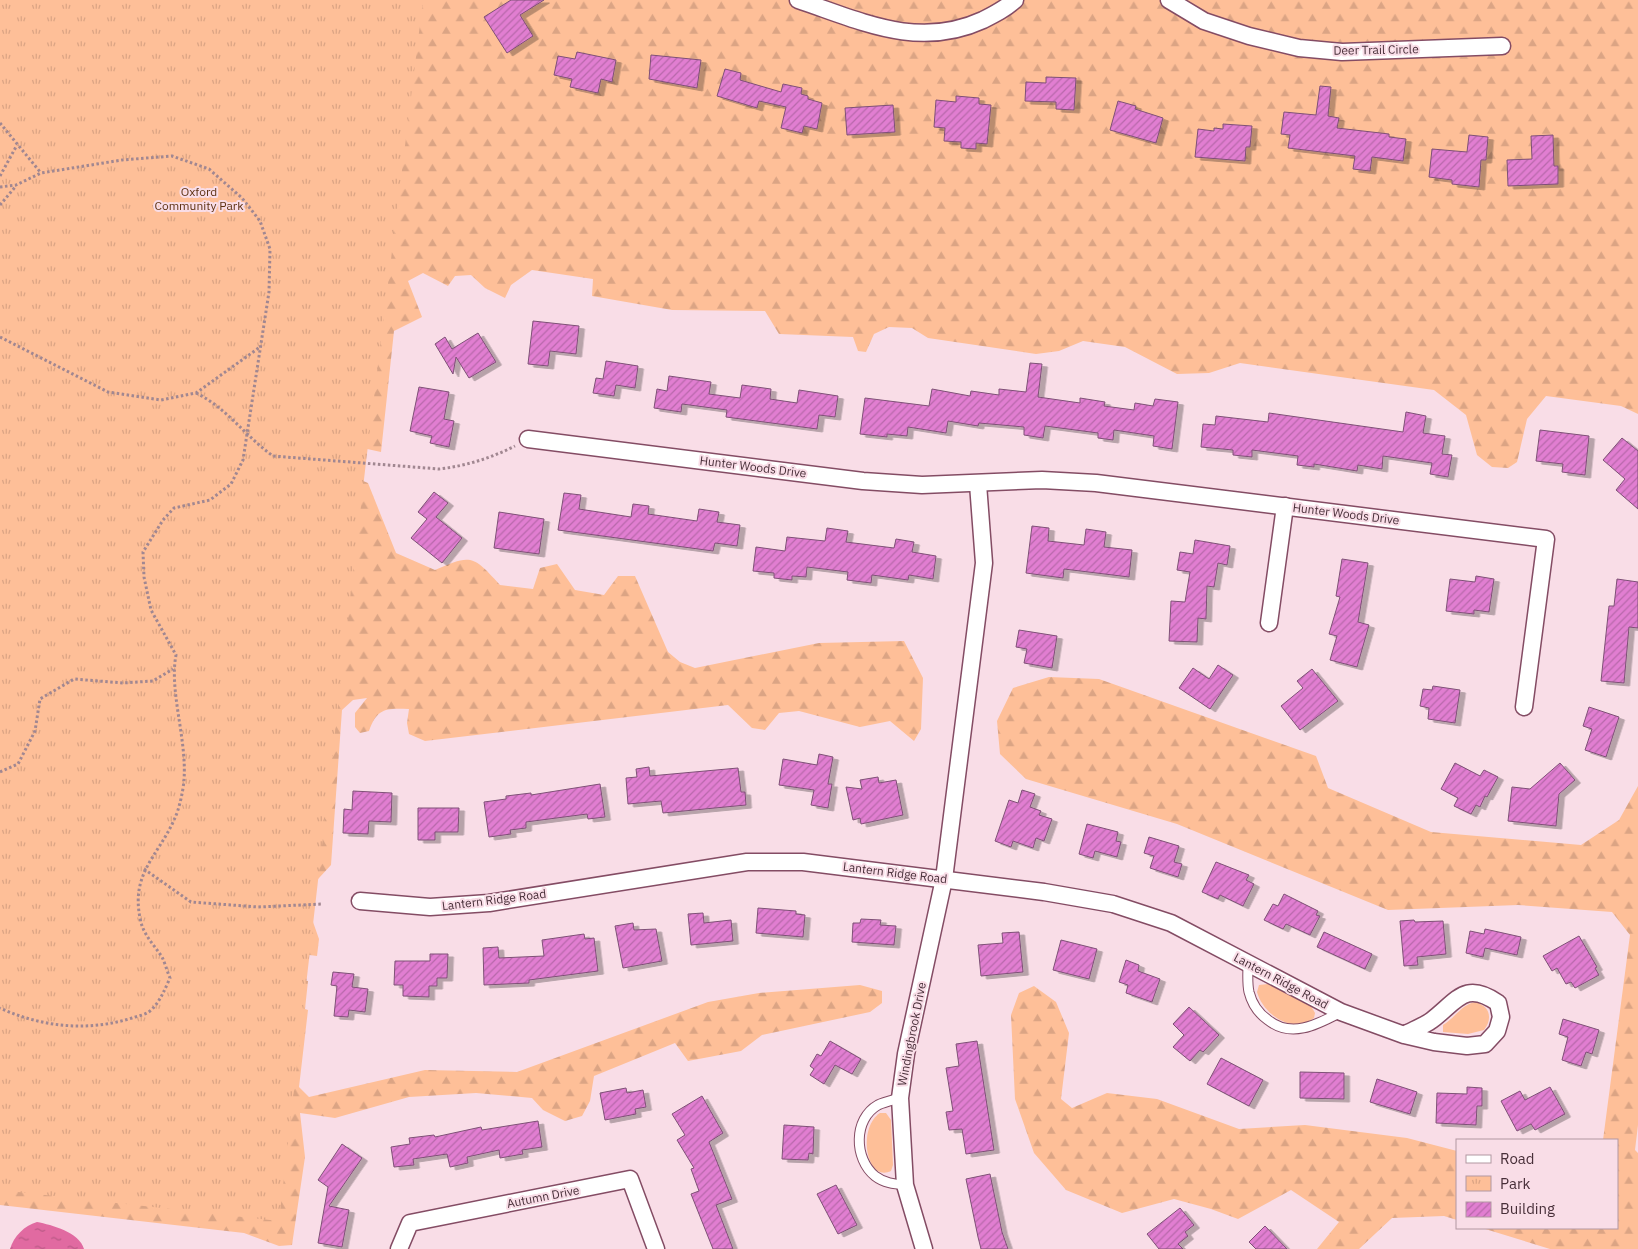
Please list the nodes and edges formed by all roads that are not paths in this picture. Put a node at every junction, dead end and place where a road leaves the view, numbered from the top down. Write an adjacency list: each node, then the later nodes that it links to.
1 (798, 0): 2 (street)
2 (1015, 0)
3 (1169, 0): 4 (street, Deer Trail Circle)
4 (1502, 46)
5 (528, 439): 6 (street, Hunter Woods Drive)
6 (978, 484): 7 (street, Hunter Woods Drive); 10 (street)
7 (1285, 506): 8 (street); 9 (street, Hunter Woods Drive)
8 (1269, 623)
9 (1524, 707)
10 (944, 879): 11 (street, Lantern Ridge Road); 12 (street, Lantern Ridge Road); 15 (street, Windingbrook Drive)
11 (360, 901)
12 (1248, 964): 13 (street, Lantern Ridge Road); 13 (lane)
13 (1341, 1012): 14 (street, Lantern Ridge Road)
14 (1404, 1035): 14 (street, Lantern Ridge Road)
15 (900, 1098): 16 (street, Windingbrook Drive); 16 (lane)
16 (905, 1185): 19 (street, Windingbrook Drive)
17 (399, 1249): 18 (street, Autumn Drive)
18 (656, 1249)
19 (924, 1249)

